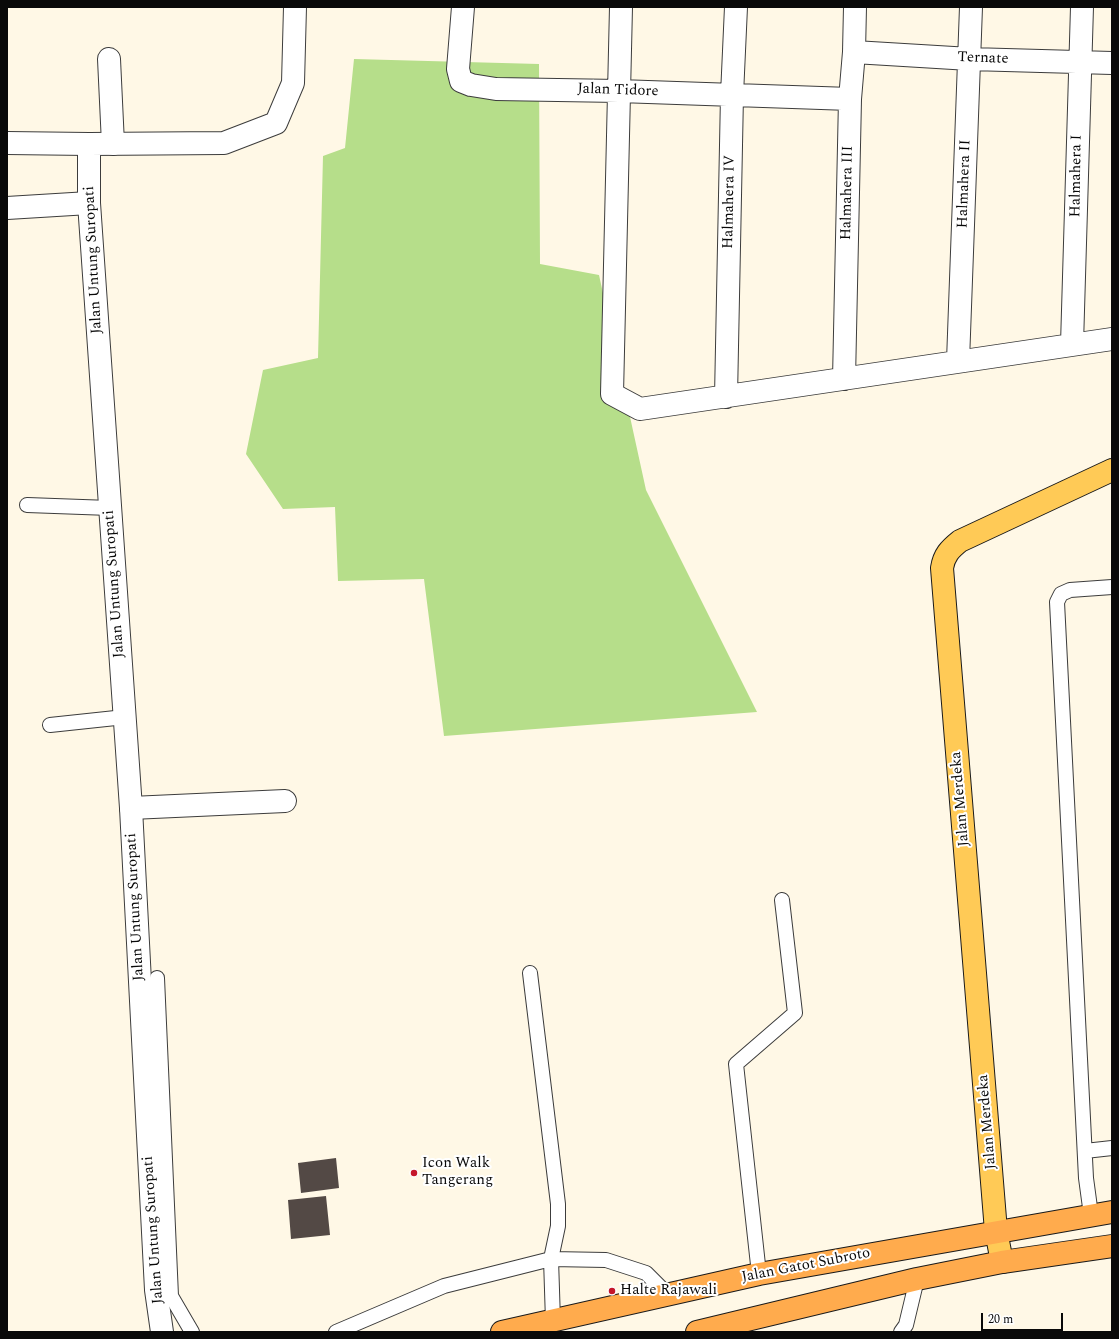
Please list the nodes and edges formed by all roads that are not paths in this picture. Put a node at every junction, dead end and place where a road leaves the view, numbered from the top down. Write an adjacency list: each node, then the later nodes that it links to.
1 (295, 7): 18 (street)
2 (462, 7): 13 (street, Jalan Tidore)
3 (621, 7): 13 (street)
4 (736, 7): 14 (street, Halmahera IV)
5 (855, 7): 8 (street, Halmahera III)
6 (971, 7): 10 (street, Halmahera II)
7 (1082, 7): 11 (street, Halmahera I)
8 (854, 52): 10 (street, Ternate); 15 (street, Halmahera III)
9 (109, 59): 18 (street)
10 (970, 59): 11 (street, Ternate); 23 (street, Halmahera II)
11 (1080, 63): 12 (street, Ternate); 22 (street, Halmahera I)
12 (1112, 63)
13 (619, 91): 14 (street, Jalan Tidore); 25 (street)
14 (732, 95): 15 (street, Jalan Tidore); 25 (street, Halmahera IV)
15 (850, 99): 24 (street, Halmahera III)
16 (7, 143): 17 (street)
17 (89, 144): 18 (street); 19 (street, Jalan Untung Suropati)
18 (113, 144)
19 (89, 203): 20 (street); 28 (street, Jalan Untung Suropati)
20 (7, 208)
21 (1112, 339): 22 (street)
22 (1072, 344): 23 (street)
23 (958, 361): 24 (street)
24 (844, 379): 25 (street)
25 (726, 397)
26 (1112, 470): 41 (main road, Jalan Merdeka)
27 (27, 505): 28 (lane)
28 (110, 508): 30 (street, Jalan Untung Suropati)
29 (1112, 588): 38 (lane)
30 (125, 718): 31 (lane); 33 (street, Jalan Untung Suropati)
31 (50, 725)
32 (285, 801): 33 (street)
33 (131, 808): 49 (street, Jalan Untung Suropati)
34 (782, 900): 45 (lane)
35 (530, 973): 43 (lane)
36 (157, 978): 50 (lane)
37 (1112, 1148): 38 (lane)
38 (1085, 1151): 40 (lane)
39 (1112, 1212): 40 (highway, Jalan Gatot Subroto)
40 (1090, 1215): 41 (highway, Jalan Gatot Subroto)
41 (996, 1231): 44 (main road, Jalan Merdeka); 45 (highway, Jalan Gatot Subroto)
42 (1112, 1246): 44 (highway)
43 (551, 1259): 47 (lane); 48 (lane); 51 (lane)
44 (1002, 1262): 46 (highway)
45 (759, 1274): 47 (highway, Jalan Gatot Subroto)
46 (917, 1279): 53 (highway); 54 (lane)
47 (668, 1295): 48 (highway, Jalan Gatot Subroto)
48 (553, 1321): 52 (highway, Jalan Gatot Subroto)
49 (162, 1332)
50 (192, 1332)
51 (336, 1332)
52 (502, 1332)
53 (697, 1332)
54 (901, 1332)

